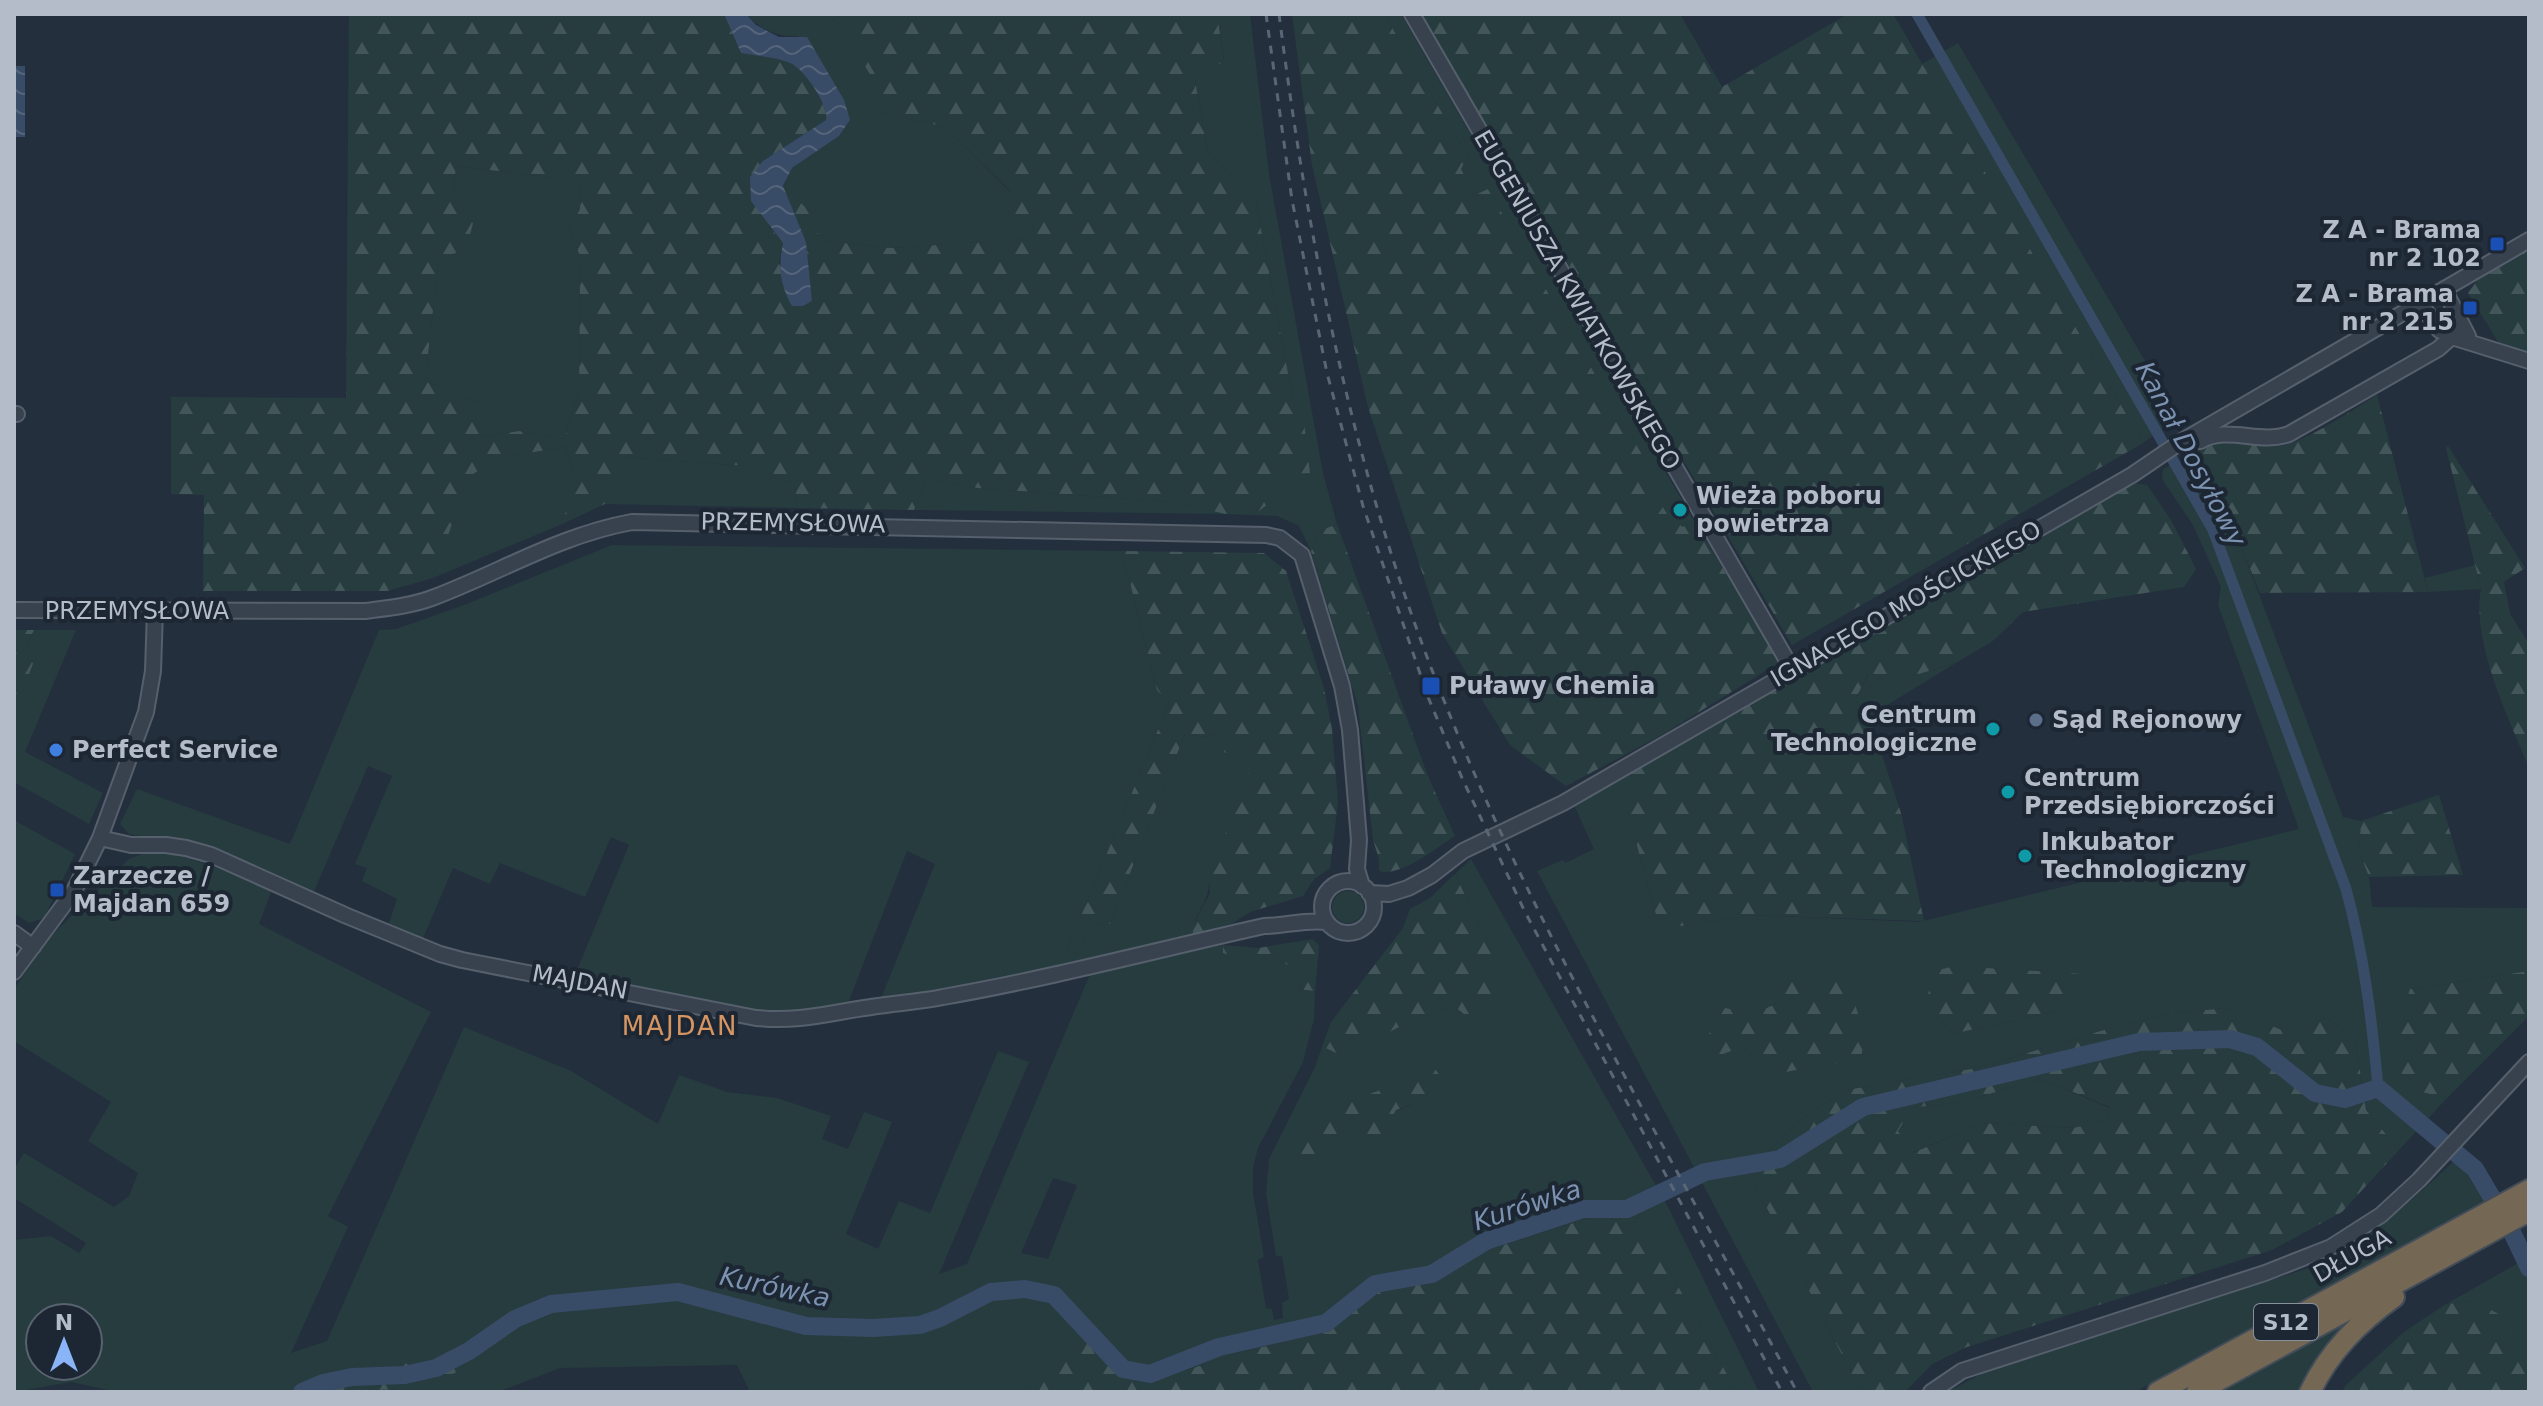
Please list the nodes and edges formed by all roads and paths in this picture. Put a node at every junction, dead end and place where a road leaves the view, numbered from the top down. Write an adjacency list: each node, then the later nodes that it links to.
1 (1412, 14): 12 (street, EUGENIUSZA KWIATKOWSKIEGO)
2 (2529, 240): 3 (street, IGNACEGO MOŚCICKIEGO)
3 (2444, 289): 4 (street, IGNACEGO MOŚCICKIEGO); 5 (street)
4 (2421, 304): 5 (street); 7 (street, IGNACEGO MOŚCICKIEGO)
5 (2458, 332): 6 (street); 8 (street, IGNACEGO MOŚCICKIEGO)
6 (2529, 361)
7 (2241, 408): 8 (street); 9 (street, IGNACEGO MOŚCICKIEGO)
8 (2243, 435): 9 (street, IGNACEGO MOŚCICKIEGO)
9 (2184, 445): 12 (street, IGNACEGO MOŚCICKIEGO)
10 (14, 610): 11 (street, PRZEMYSŁOWA)
11 (155, 611): 13 (street, PRZEMYSŁOWA); 14 (street)
12 (1792, 669): 15 (street, IGNACEGO MOŚCICKIEGO)
13 (1357, 828): 16 (street, PRZEMYSŁOWA); 17 (street, PRZEMYSŁOWA)
14 (100, 838): 21 (street, MAJDAN); 23 (street)
15 (1432, 875): 17 (street, IGNACEGO MOŚCICKIEGO); 19 (street, IGNACEGO MOŚCICKIEGO)
16 (1340, 883): 17 (street); 18 (street)
17 (1366, 889): 19 (street)
18 (1324, 900): 20 (street); 21 (street, MAJDAN)
19 (1373, 913): 20 (street)
20 (1327, 922): 21 (street, MAJDAN)
21 (1264, 926)
22 (14, 933): 23 (street)
23 (33, 947): 24 (street)
24 (14, 972)
25 (2529, 1062): 29 (street)
26 (2524, 1203): 27 (highway, S12)
27 (2486, 1224): 28 (highway, S12); 30 (highway, DŁUGA / S12)
28 (2437, 1261): 31 (highway, S12); 32 (highway)
29 (1931, 1392)
30 (2158, 1392)
31 (2197, 1392)
32 (2310, 1392)

